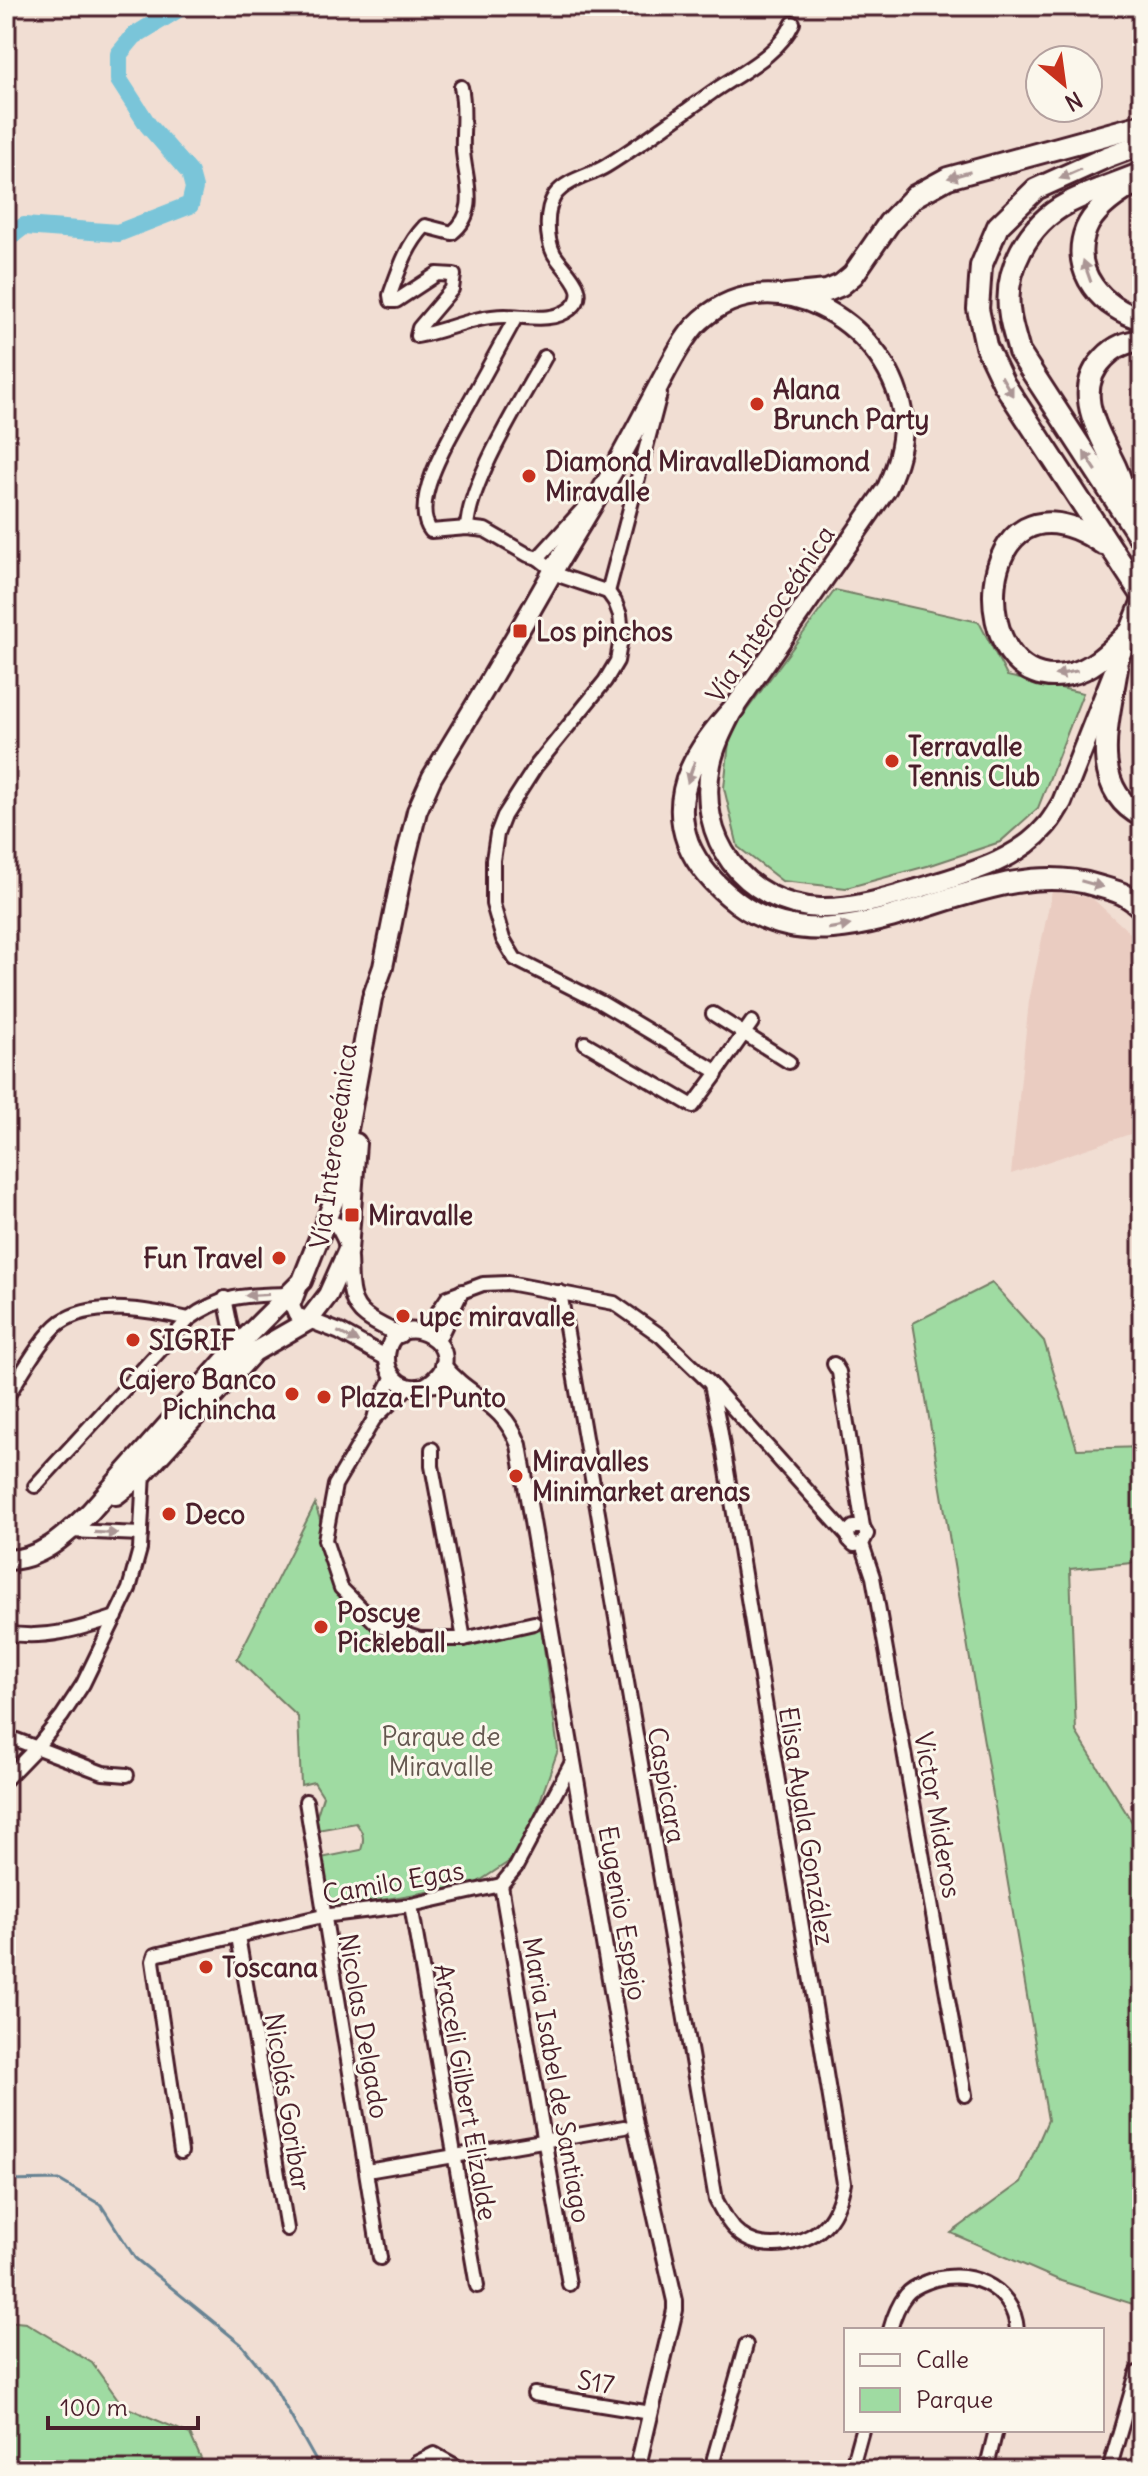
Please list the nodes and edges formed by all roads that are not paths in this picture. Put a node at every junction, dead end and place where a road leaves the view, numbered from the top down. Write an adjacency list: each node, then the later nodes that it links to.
1 (793, 23): 8 (street)
2 (461, 87): 8 (street)
3 (1142, 125): 7 (highway, one-way to 7)
4 (1142, 144): 16 (highway, one-way to 16)
5 (1142, 173): 15 (highway, one-way to 5)
6 (1142, 180): 9 (highway, one-way to 6)
7 (786, 295): 12 (main road, Vía Interoceánica); 23 (main road, Vía Interoceánica)
8 (516, 317): 14 (street)
9 (1142, 319)
10 (1142, 341): 15 (highway)
11 (545, 357): 14 (street)
12 (667, 371): 13 (main road, Vía Interoceánica); 19 (street)
13 (602, 490): 17 (street); 18 (main road, Vía Interoceánica)
14 (467, 528): 17 (street)
15 (1137, 534)
16 (1112, 551): 20 (highway); 21 (highway, one-way to 16)
17 (538, 558): 18 (street)
18 (553, 571): 19 (street); 27 (main road, Vía Interoceánica)
19 (608, 592): 33 (street)
20 (1142, 597): 21 (main road, Vía Interoceánica)
21 (1130, 632): 22 (main road, Vía Interoceánica)
22 (1117, 668): 23 (main road, Vía Interoceánica); 24 (highway)
23 (734, 708): 25 (highway, one-way to 25)
24 (1142, 816)
25 (1134, 892): 26 (highway)
26 (1142, 908)
27 (383, 967): 34 (main road, Vía Interoceánica); 35 (main road, Vía Interoceánica)
28 (713, 1014): 30 (street)
29 (752, 1022): 30 (street)
30 (744, 1033): 32 (street); 33 (street)
31 (585, 1043): 33 (street)
32 (789, 1062)
33 (716, 1073)
34 (327, 1222): 35 (street); 36 (main road, Vía Interoceánica)
35 (348, 1250): 42 (main road, Vía Interoceánica); 44 (street)
36 (302, 1281): 39 (main road, Vía Interoceánica); 42 (street)
37 (462, 1291): 38 (street); 43 (street); 45 (street)
38 (560, 1292): 51 (street); 91 (street, Caspicara)
39 (288, 1294): 40 (street, one-way to 40); 46 (main road, Vía Interoceánica)
40 (225, 1298): 41 (street); 46 (street)
41 (189, 1319): 55 (street); 62 (street)
42 (308, 1321): 46 (main road, Vía Interoceánica); 47 (street, one-way to 47)
43 (424, 1332): 44 (street); 45 (street)
44 (400, 1335): 47 (street)
45 (438, 1341): 49 (street)
46 (247, 1347): 59 (main road, Vía Interoceánica); 61 (main road, Vía Interoceánica)
47 (387, 1358): 50 (street)
48 (834, 1364): 64 (street, Victor Mideros)
49 (443, 1365): 52 (street); 53 (street, Eugenio Espejo)
50 (393, 1376): 54 (street); 57 (street)
51 (711, 1384): 56 (street); 58 (street, Elisa Ayala González)
52 (426, 1385): 53 (street); 54 (street)
53 (462, 1386): 76 (street, Eugenio Espejo)
54 (408, 1387): 57 (street)
55 (6, 1398)
56 (740, 1415): 58 (street); 67 (street)
57 (374, 1419): 73 (street)
58 (720, 1428): 91 (street, Elisa Ayala González)
59 (149, 1446): 61 (street); 63 (main road, Vía Interoceánica)
60 (432, 1449): 73 (street)
61 (143, 1474): 63 (main road, Vía Interoceánica); 66 (street)
62 (35, 1486)
63 (90, 1512): 65 (main road, Vía Interoceánica)
64 (863, 1527): 67 (street); 68 (street, Victor Mideros)
65 (70, 1531): 66 (street, one-way to 66); 69 (main road, Vía Interoceánica)
66 (141, 1534): 70 (street)
67 (848, 1536): 68 (street)
68 (862, 1544): 84 (street, Victor Mideros)
69 (6, 1560)
70 (116, 1617): 72 (street); 75 (street)
71 (534, 1623): 73 (street)
72 (6, 1633)
73 (464, 1639)
74 (6, 1736): 75 (street)
75 (37, 1747): 77 (street); 78 (street)
76 (572, 1762): 80 (street, Camilo Egas); 100 (street, Eugenio Espejo)
77 (127, 1775)
78 (6, 1779)
79 (306, 1801): 82 (street, Nicolas Delgado)
80 (501, 1885): 81 (street, Camilo Egas); 86 (street, Maria Isabel de Santiago)
81 (411, 1905): 82 (street, Camilo Egas); 88 (street, Araceli Gilbert Elizalde)
82 (323, 1916): 83 (street, Camilo Egas); 89 (street, Nicolas Delgado)
83 (238, 1936): 87 (street, Camilo Egas); 90 (street, Nicolás Goribar)
84 (965, 2095)
85 (624, 2127): 86 (street)
86 (546, 2142): 88 (street); 93 (street, Maria Isabel de Santiago)
87 (181, 2152)
88 (456, 2156): 89 (street); 94 (street, Araceli Gilbert Elizalde)
89 (367, 2171): 92 (street, Nicolas Delgado)
90 (287, 2229)
91 (782, 2245)
92 (380, 2258)
93 (569, 2284)
94 (477, 2286)
95 (891, 2325): 96 (street)
96 (1017, 2328)
97 (746, 2345): 106 (street)
98 (1137, 2373): 109 (street)
99 (534, 2394): 100 (street, S17)
100 (651, 2413): 105 (street, Eugenio Espejo)
101 (861, 2432): 107 (street)
102 (996, 2432): 108 (street)
103 (416, 2463): 104 (street)
104 (463, 2470)
105 (637, 2470)
106 (713, 2470)
107 (851, 2470)
108 (986, 2470)
109 (1109, 2470)

